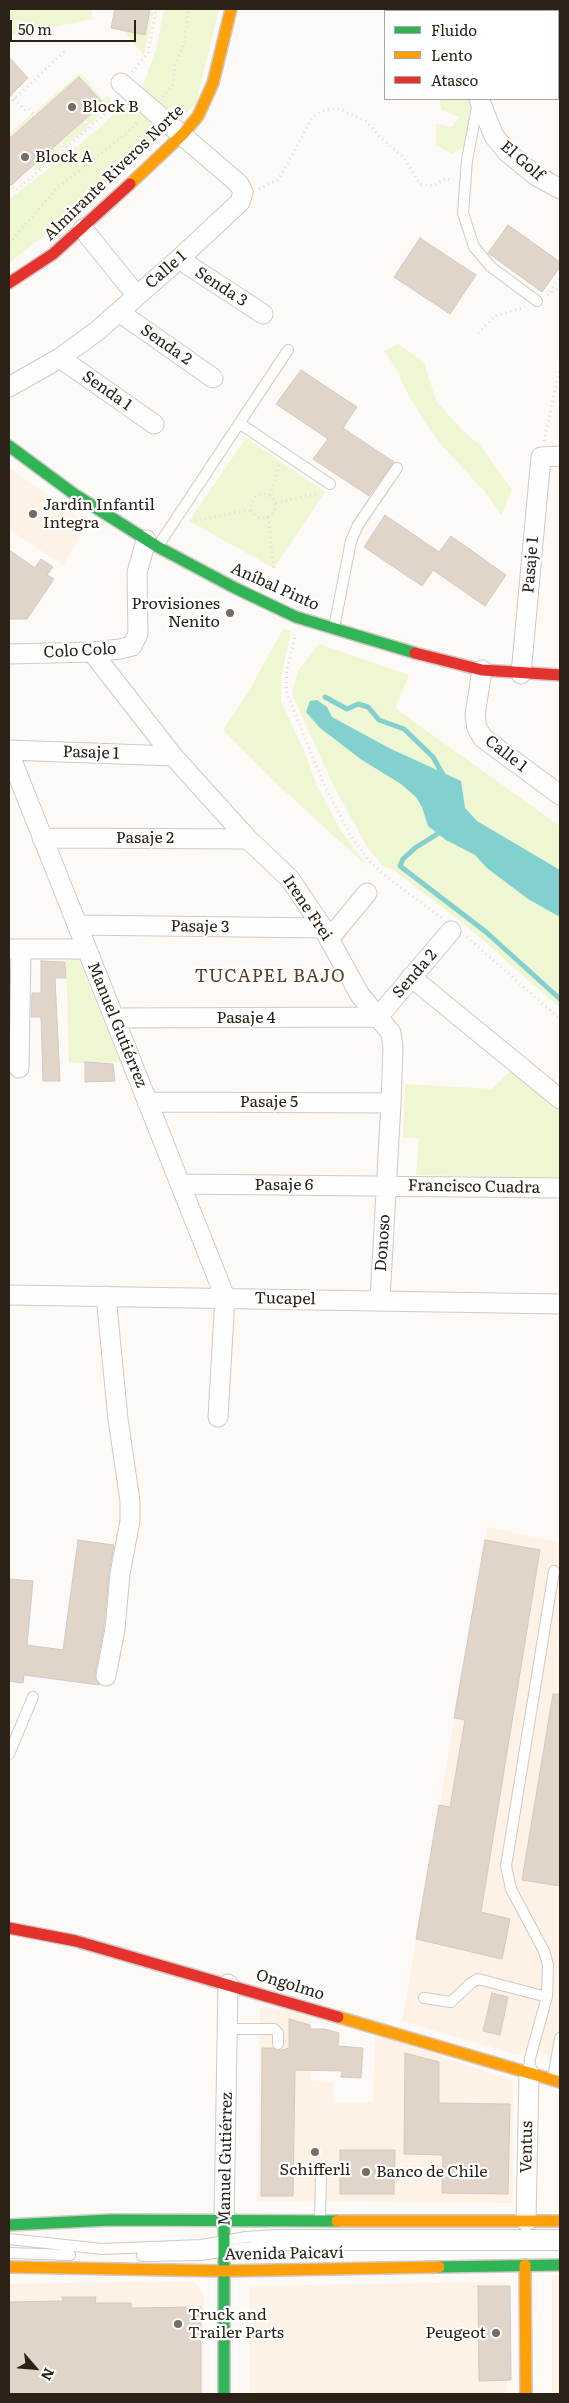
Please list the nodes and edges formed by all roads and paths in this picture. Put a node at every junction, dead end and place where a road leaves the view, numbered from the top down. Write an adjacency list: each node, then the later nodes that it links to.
1 (151, 9): 4 (path)
2 (189, 9): 12 (path)
3 (231, 9): 15 (street, Almirante Riveros Norte)
4 (156, 10): 6 (path)
5 (67, 49): 8 (path)
6 (126, 87): 12 (street); 14 (path)
7 (11, 95): 8 (path)
8 (14, 99): 11 (path); 16 (path)
9 (479, 100): 20 (lane)
10 (479, 100): 21 (street, El Golf)
11 (9, 104)
12 (152, 109): 15 (street); 24 (path)
13 (84, 120): 14 (path)
14 (91, 128): 16 (path)
15 (182, 134): 22 (street); 23 (street, Almirante Riveros Norte)
16 (66, 150): 18 (path)
17 (31, 166): 18 (path)
18 (38, 172): 19 (path)
19 (9, 184)
20 (464, 185): 22 (path); 31 (lane)
21 (560, 189)
22 (244, 192): 25 (street, Calle 1)
23 (84, 229): 27 (street, Almirante Riveros Norte); 30 (street)
24 (9, 243)
25 (179, 259): 30 (street, Calle 1); 33 (street, Senda 3)
26 (560, 276): 29 (path)
27 (9, 284)
28 (560, 287): 29 (path)
29 (548, 295): 31 (path)
30 (137, 296): 32 (street, Calle 1)
31 (537, 301): 34 (path)
32 (119, 312): 36 (street, Calle 1); 38 (street, Senda 2)
33 (263, 314)
34 (478, 333)
35 (288, 350): 41 (lane)
36 (60, 358): 39 (street, Calle 1); 40 (street, Senda 1)
37 (560, 367): 43 (path)
38 (213, 378)
39 (9, 386)
40 (154, 424)
41 (238, 424): 47 (lane); 53 (lane)
42 (9, 446): 53 (street, Aníbal Pinto)
43 (541, 456): 44 (street); 60 (street, Pasaje 1)
44 (560, 456)
45 (280, 462): 48 (path)
46 (397, 468): 56 (lane)
47 (327, 488): 49 (path)
48 (270, 495): 49 (path); 50 (path)
49 (276, 503): 51 (path)
50 (251, 510): 51 (path); 52 (path)
51 (268, 517): 54 (path)
52 (189, 521)
53 (152, 544): 55 (street, Aníbal Pinto); 57 (street, Colo Colo)
54 (274, 568)
55 (296, 617): 56 (street, Aníbal Pinto); 69 (path)
56 (334, 630): 59 (street, Aníbal Pinto)
57 (92, 652): 58 (street, Colo Colo); 63 (street, Irene Frei)
58 (9, 654)
59 (482, 670): 60 (street, Aníbal Pinto); 64 (street, Calle 1)
60 (521, 674): 61 (street, Aníbal Pinto)
61 (560, 675)
62 (9, 752): 63 (street, Pasaje 1); 65 (street, Manuel Gutiérrez)
63 (173, 756): 66 (street, Irene Frei)
64 (560, 795)
65 (42, 838): 66 (street, Pasaje 2); 68 (street, Manuel Gutiérrez)
66 (248, 839): 70 (street, Irene Frei)
67 (367, 893): 70 (street)
68 (77, 925): 70 (street, Pasaje 3); 72 (street, Manuel Gutiérrez)
69 (453, 929): 73 (street, Senda 2); 76 (path)
70 (326, 934): 74 (street, Irene Frei)
71 (15, 949): 72 (street); 77 (street)
72 (86, 949): 75 (street, Manuel Gutiérrez)
73 (411, 977): 74 (street, Senda 2); 78 (street)
74 (378, 1017): 75 (street, Pasaje 4); 80 (street, Irene Frei)
75 (114, 1018): 79 (street, Manuel Gutiérrez)
76 (560, 1019)
77 (20, 1068)
78 (560, 1099)
79 (147, 1102): 80 (street, Pasaje 5); 81 (street, Manuel Gutiérrez)
80 (392, 1103): 82 (street, Irene Frei)
81 (180, 1184): 82 (street, Pasaje 6); 86 (street, Manuel Gutiérrez)
82 (387, 1186): 83 (street, Francisco Cuadra); 87 (street, Donoso)
83 (560, 1188)
84 (9, 1295): 85 (street, Tucapel)
85 (106, 1296): 86 (street, Tucapel); 91 (street)
86 (225, 1298): 87 (street, Tucapel); 89 (street)
87 (380, 1300): 88 (street, Tucapel)
88 (560, 1304)
89 (218, 1417)
90 (554, 1571): 97 (lane)
91 (106, 1676)
92 (33, 1697): 93 (lane)
93 (9, 1754)
94 (9, 1928): 95 (street, Ongolmo)
95 (228, 1984): 98 (street, Manuel Gutiérrez); 101 (street, Ongolmo)
96 (424, 1998): 97 (lane)
97 (547, 1998): 101 (lane)
98 (228, 2028): 100 (lane); 104 (street, Manuel Gutiérrez)
99 (560, 2038): 102 (lane)
100 (278, 2044)
101 (529, 2073): 102 (street, Ongolmo); 106 (street, Ventus)
102 (557, 2081)
103 (321, 2179): 105 (lane)
104 (224, 2221): 105 (street, Avenida Paicaví); 108 (street, Avenida Paicaví); 113 (street, Manuel Gutiérrez)
105 (320, 2221): 106 (street, Avenida Paicaví)
106 (526, 2221): 107 (street, Avenida Paicaví)
107 (560, 2221)
108 (9, 2225)
109 (560, 2235): 113 (lane)
110 (9, 2239): 113 (lane)
111 (502, 2244): 112 (lane); 113 (lane); 115 (lane)
112 (560, 2244)
113 (224, 2246): 114 (lane); 118 (street, Manuel Gutiérrez)
114 (9, 2253)
115 (525, 2265): 116 (street, Avenida Paicaví); 118 (street, Avenida Paicaví); 120 (street)
116 (560, 2265)
117 (9, 2267): 118 (street, Avenida Paicaví)
118 (224, 2271): 119 (street, Manuel Gutiérrez)
119 (224, 2394)
120 (526, 2394)

